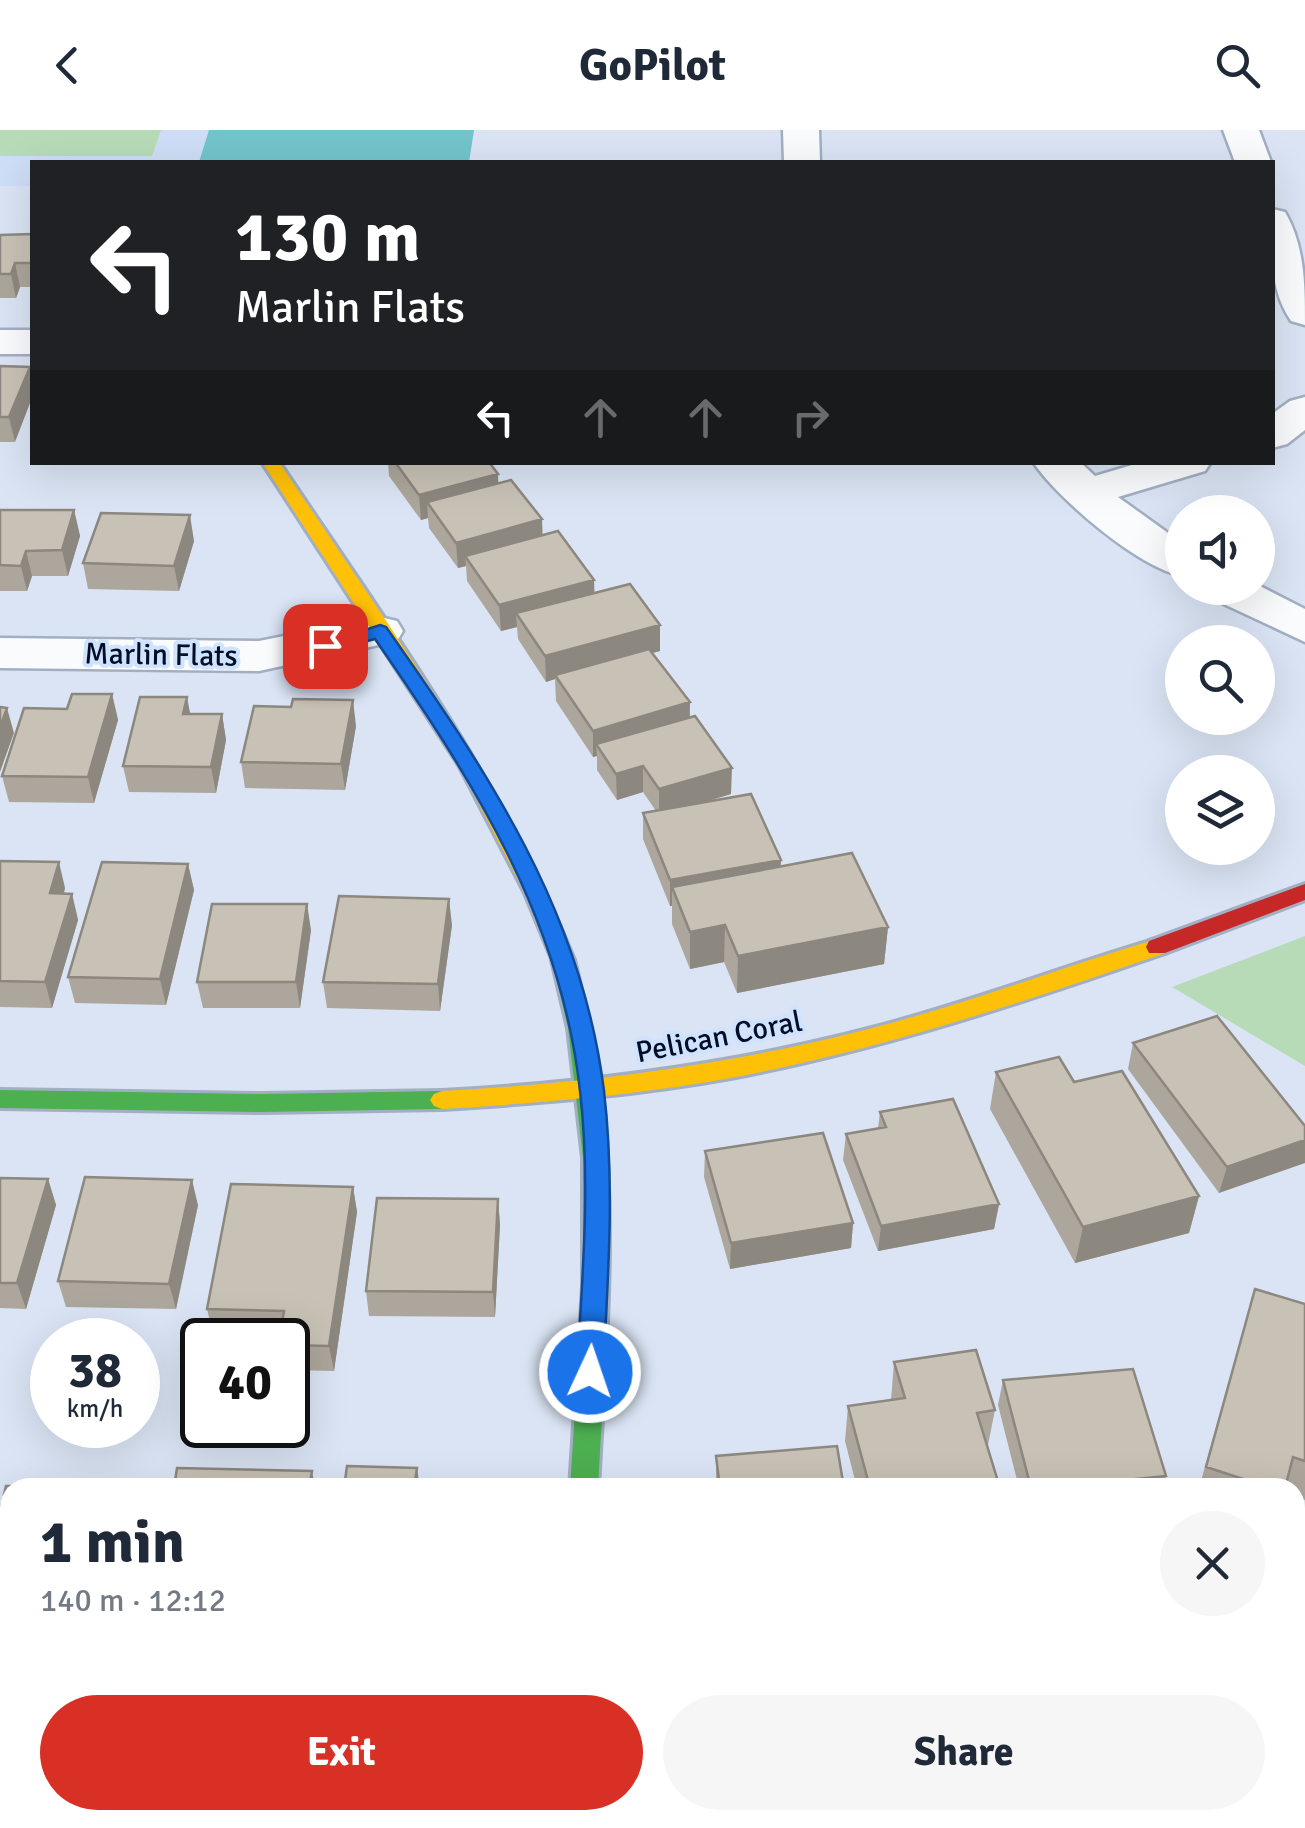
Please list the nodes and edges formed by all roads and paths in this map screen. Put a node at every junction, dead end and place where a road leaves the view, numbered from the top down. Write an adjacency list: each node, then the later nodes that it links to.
1 (800, 130): 3 (street)
2 (1241, 130): 4 (street)
3 (802, 160)
4 (1251, 160)
5 (1275, 229): 6 (street)
6 (1305, 314)
7 (0, 342): 8 (street)
8 (30, 342)
9 (1305, 410): 10 (street)
10 (1275, 433)
11 (272, 465): 18 (street)
12 (1057, 465): 14 (street)
13 (1180, 465): 14 (street)
14 (1087, 492): 15 (street)
15 (1165, 552)
16 (1260, 605): 17 (street)
17 (1305, 628)
18 (380, 631): 19 (street, Marlin Flats); 21 (street)
19 (0, 653)
20 (1305, 892): 21 (street, Pelican Coral)
21 (592, 1090): 22 (street, Pelican Coral); 23 (street)
22 (0, 1100)
23 (585, 1478)

